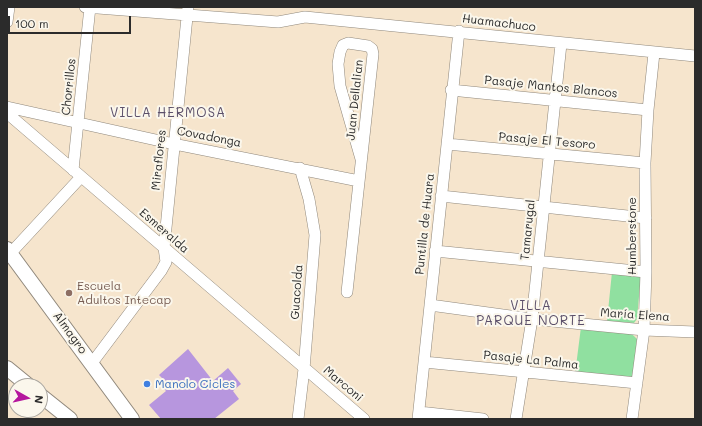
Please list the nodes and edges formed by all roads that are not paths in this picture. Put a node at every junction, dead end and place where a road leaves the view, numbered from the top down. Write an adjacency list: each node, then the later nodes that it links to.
1 (9, 7): 4 (street)
2 (89, 7): 3 (street, Huamachuco); 14 (street, Chorrillos)
3 (187, 11): 5 (street, Huamachuco); 15 (street, Miraflores)
4 (7, 22)
5 (459, 31): 6 (street, Huamachuco); 9 (street, Puntilla de Huara)
6 (561, 44): 7 (street, Huamachuco); 10 (street, Tamarugal)
7 (654, 53): 8 (street, Huamachuco); 12 (street, Humberstone)
8 (695, 56)
9 (451, 90): 10 (street, Pasaje Mantos Blancos); 16 (street, Puntilla de Huara)
10 (555, 101): 12 (street, Pasaje Mantos Blancos); 17 (street, Tamarugal)
11 (7, 107): 14 (street, Covadonga)
12 (648, 110): 19 (street, Humberstone)
13 (7, 113): 21 (street, Esmeralda)
14 (79, 122): 15 (street, Covadonga); 21 (street, Chorrillos)
15 (174, 144): 20 (street, Covadonga); 26 (street, Miraflores)
16 (447, 144): 17 (street, Pasaje El Tesoro); 23 (street, Puntilla de Huara)
17 (550, 154): 19 (street, Pasaje El Tesoro); 24 (street, Tamarugal)
18 (361, 160): 18 (street, Juan Dellalian); 22 (street, Juan Dellalian)
19 (645, 164): 25 (street, Humberstone)
20 (300, 168): 22 (street, Covadonga); 39 (street, Guacolda)
21 (77, 173): 26 (street, Esmeralda); 28 (street)
22 (359, 181): 31 (street, Juan Dellalian)
23 (441, 196): 24 (street); 27 (street, Puntilla de Huara)
24 (544, 208): 25 (street); 29 (street, Tamarugal)
25 (646, 218): 30 (street, Humberstone)
26 (164, 248): 37 (street, Miraflores); 39 (street, Esmeralda)
27 (435, 251): 29 (street); 32 (street, Puntilla de Huara)
28 (8, 253): 37 (main road, Almagro)
29 (538, 263): 30 (street); 33 (street, Tamarugal)
30 (646, 272): 34 (street, Humberstone)
31 (347, 292)
32 (430, 305): 33 (street, María Elena); 36 (street, Puntilla de Huara)
33 (532, 319): 34 (street, María Elena); 40 (street, Tamarugal)
34 (644, 330): 35 (street, María Elena); 42 (street, Humberstone)
35 (695, 332)
36 (424, 362): 40 (street, Pasaje La Palma); 44 (street, Puntilla de Huara)
37 (92, 363): 46 (main road, Almagro)
38 (7, 368): 41 (main road)
39 (304, 368): 47 (street, Guacolda); 48 (street, Marconi)
40 (523, 372): 42 (street, Pasaje La Palma); 50 (street, Tamarugal)
41 (19, 378)
42 (637, 383): 51 (street, Humberstone)
43 (48, 401): 45 (main road)
44 (419, 416): 49 (street)
45 (70, 419)
46 (132, 419)
47 (298, 419)
48 (364, 419)
49 (483, 419)
50 (516, 419)
51 (632, 419)

